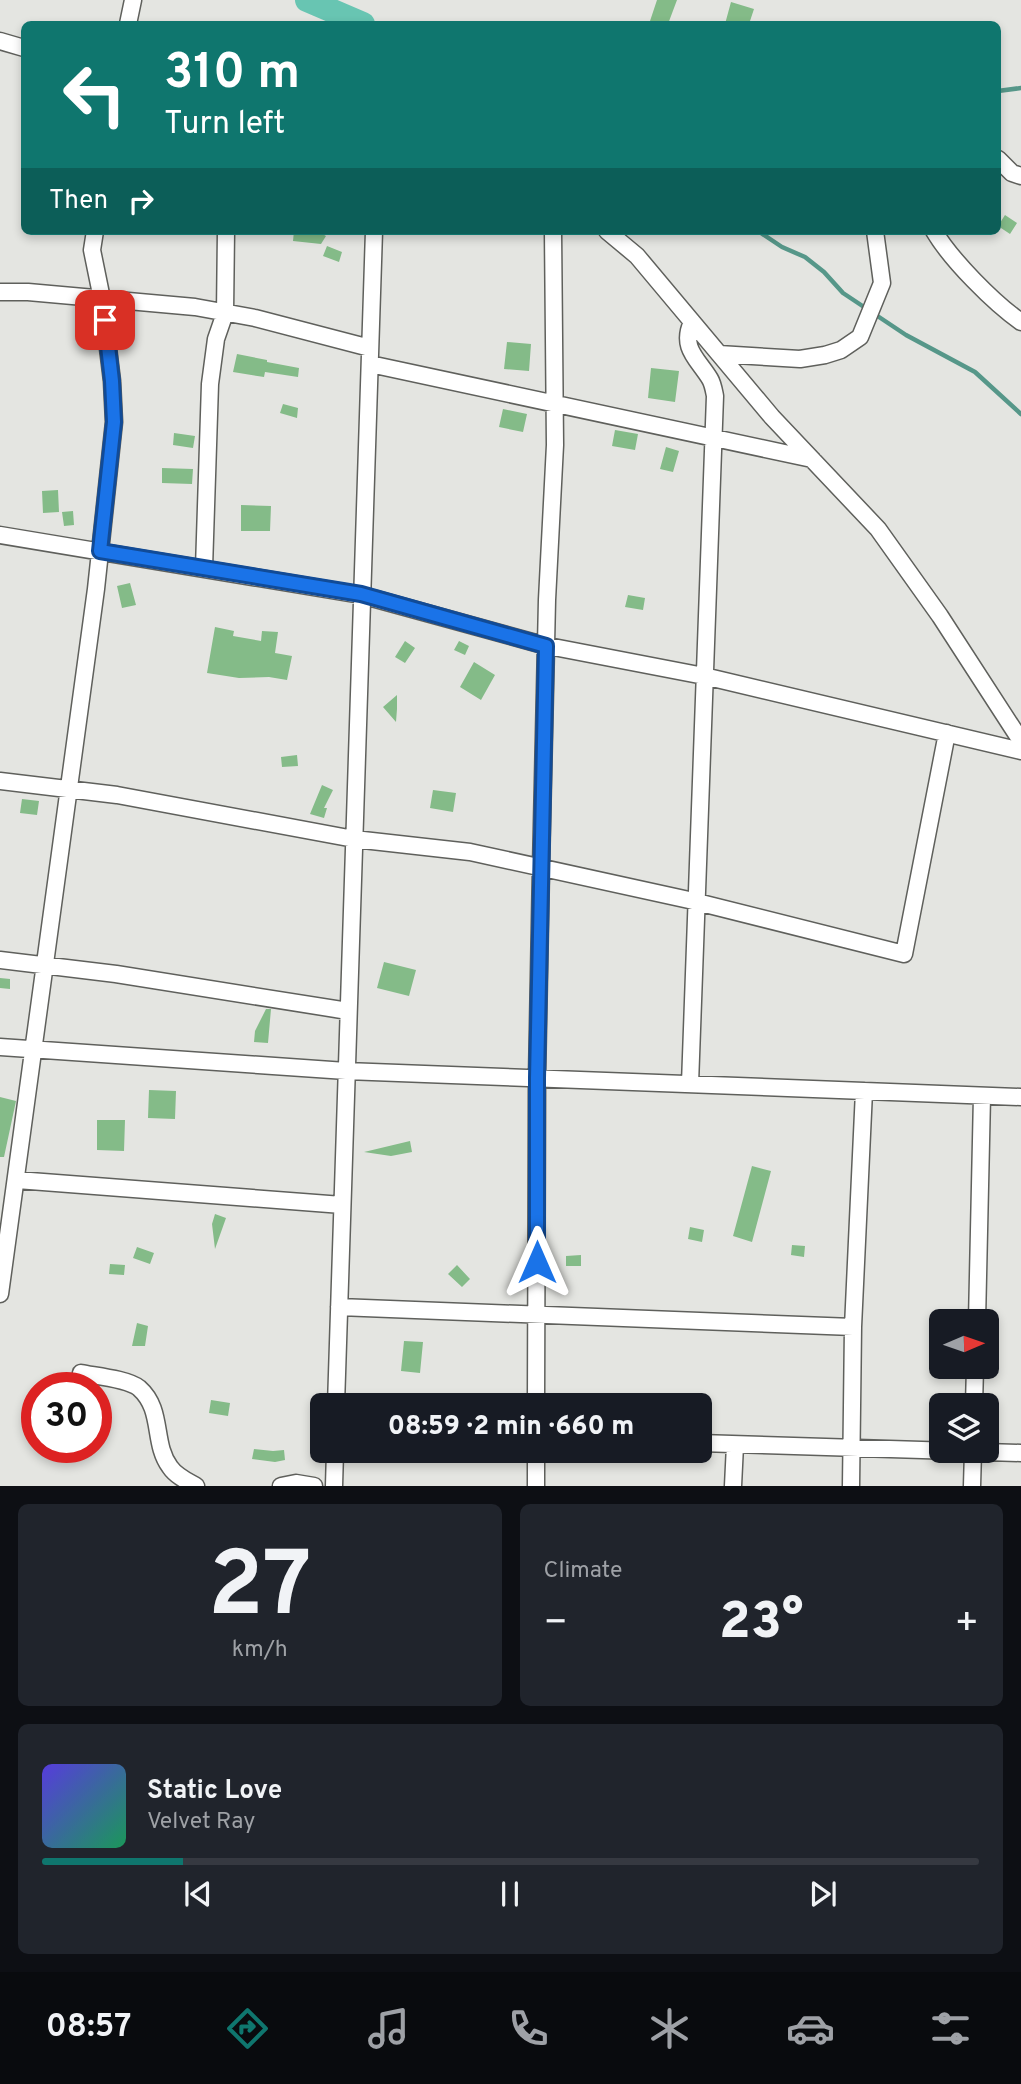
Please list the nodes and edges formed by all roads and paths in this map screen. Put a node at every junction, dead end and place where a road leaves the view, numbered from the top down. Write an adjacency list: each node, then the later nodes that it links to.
1 (133, 0): 2 (street)
2 (129, 21)
3 (0, 41): 4 (street)
4 (21, 47)
5 (1001, 162): 6 (street)
6 (1021, 176)
7 (94, 235): 15 (street)
8 (226, 235): 16 (street)
9 (374, 235): 20 (street)
10 (553, 235): 21 (street)
11 (612, 235): 17 (street)
12 (875, 235): 19 (street)
13 (937, 235): 18 (street)
14 (0, 292): 15 (street)
15 (102, 299): 16 (street); 25 (street)
16 (225, 313): 20 (street); 26 (street)
17 (692, 322): 19 (street); 22 (street)
18 (1021, 322)
19 (719, 354): 23 (street)
20 (370, 356): 21 (street); 27 (street)
21 (555, 405): 22 (street); 28 (street)
22 (713, 440): 23 (street); 29 (street)
23 (812, 459): 31 (street)
24 (0, 535): 25 (street)
25 (100, 551): 26 (street); 34 (street)
26 (205, 568): 27 (street)
27 (361, 594): 28 (street); 35 (street)
28 (546, 646): 29 (street); 36 (street)
29 (705, 676): 30 (street); 37 (street)
30 (947, 733): 32 (street); 37 (street)
31 (1021, 741)
32 (1021, 751)
33 (0, 780): 34 (street)
34 (69, 789): 35 (street); 39 (street)
35 (354, 839): 36 (street); 40 (street)
36 (541, 867): 37 (street); 44 (street)
37 (697, 902): 45 (street)
38 (0, 960): 39 (street)
39 (46, 965): 40 (street); 42 (street)
40 (348, 1011): 43 (street)
41 (0, 1047): 42 (street)
42 (34, 1050): 43 (street); 49 (street)
43 (346, 1070): 44 (street); 50 (street)
44 (537, 1078): 45 (street); 54 (street)
45 (690, 1084): 46 (street)
46 (863, 1091): 47 (street); 55 (street)
47 (982, 1096): 48 (street); 53 (street)
48 (1021, 1097)
49 (11, 1182): 50 (street); 51 (street)
50 (342, 1205): 52 (street)
51 (0, 1294)
52 (339, 1307): 54 (street); 57 (street)
53 (976, 1309)
54 (536, 1315): 55 (street); 58 (street)
55 (853, 1327): 61 (street)
56 (112, 1379): 68 (street)
57 (337, 1393)
58 (536, 1393)
59 (712, 1444): 60 (street)
60 (735, 1445): 61 (street); 73 (street)
61 (852, 1448): 62 (street); 74 (street)
62 (929, 1450)
63 (999, 1452): 64 (street)
64 (1021, 1453)
65 (335, 1463): 71 (street)
66 (536, 1463): 72 (street)
67 (973, 1463): 75 (street)
68 (197, 1486)
69 (281, 1486): 70 (street)
70 (314, 1486)
71 (334, 1486)
72 (536, 1486)
73 (733, 1486)
74 (851, 1486)
75 (972, 1486)

